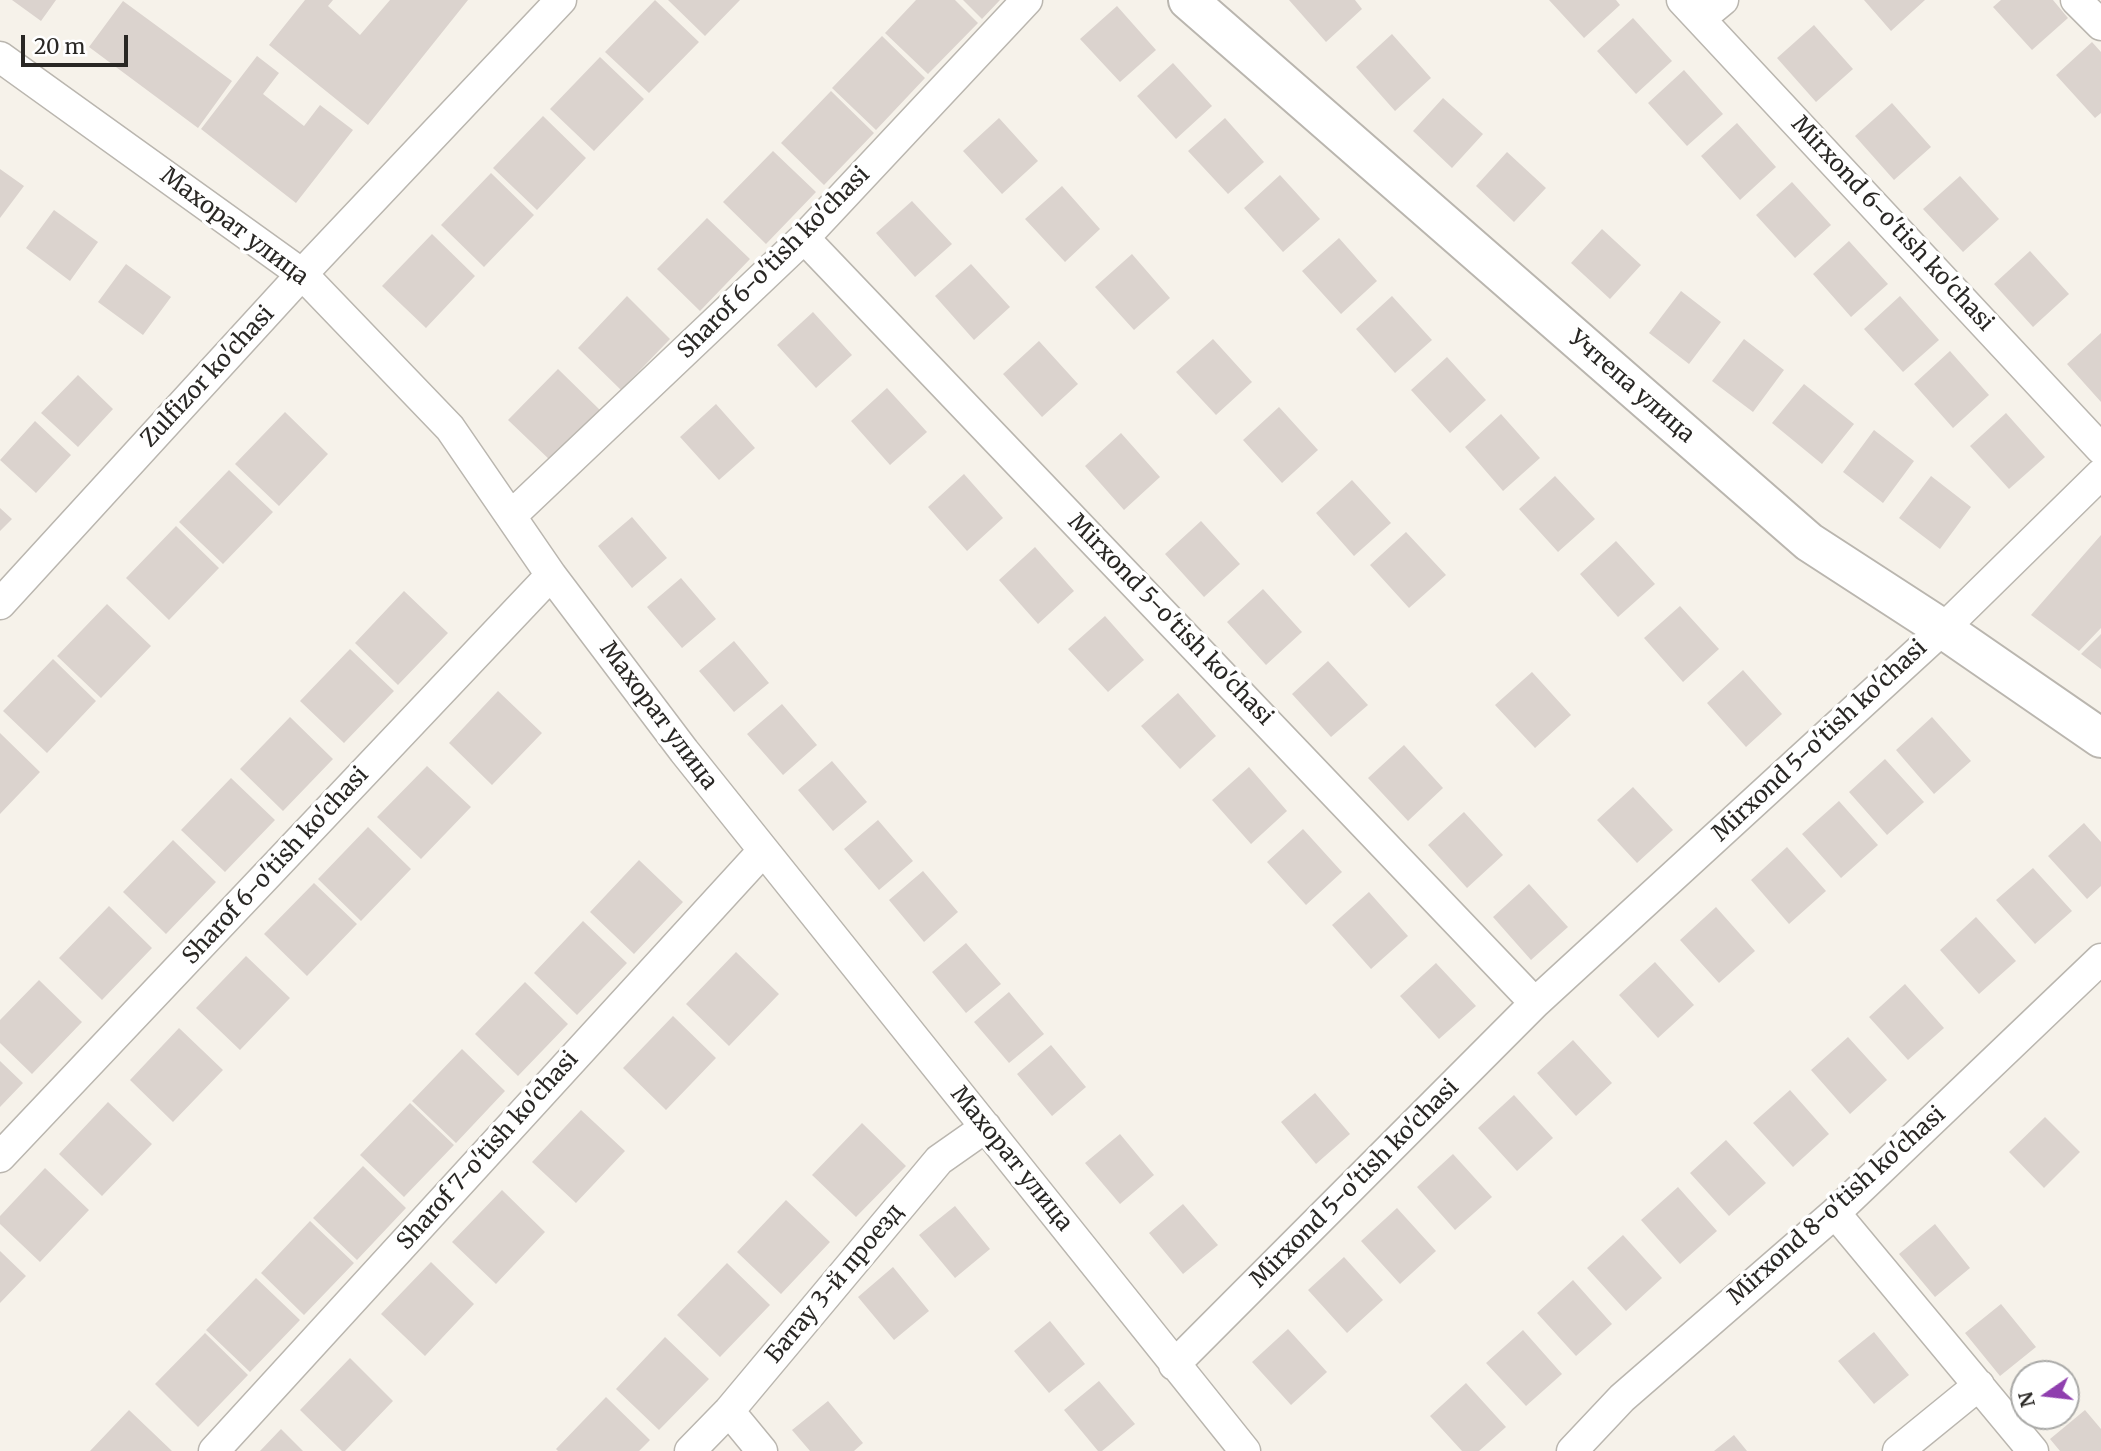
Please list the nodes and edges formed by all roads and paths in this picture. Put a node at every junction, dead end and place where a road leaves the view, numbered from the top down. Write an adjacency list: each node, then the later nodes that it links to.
1 (1027, 0): 9 (street, Sharof 6-o'tish ko'chasi)
2 (1188, 0): 16 (street, Учтепа улица)
3 (1723, 0): 6 (street)
4 (2077, 0): 7 (street)
5 (555, 2): 10 (street, Zulfizor ko'chasi)
6 (1691, 10): 11 (street, Mirxond 6-o'tish ko'chasi)
7 (2101, 25)
8 (0, 57): 10 (street, Махорат улица)
9 (804, 238): 13 (street, Sharof 6-o'tish ko'chasi); 20 (street, Mirxond 5-o'tish ko'chasi)
10 (302, 274): 13 (street, Махорат улица); 15 (street, Zulfizor ko'chasi)
11 (2101, 449)
12 (2101, 474): 16 (street, Mirxond 5-o'tish ko'chasi)
13 (511, 516): 14 (street, Махорат улица)
14 (551, 575): 18 (street, Махорат улица); 22 (street, Sharof 6-o'tish ko'chasi)
15 (0, 604)
16 (1943, 629): 17 (street, Учтепа улица); 20 (street, Mirxond 5-o'tish ko'chasi)
17 (2101, 738)
18 (763, 851): 21 (street, Махорат улица); 27 (street, Sharof 7-o'tish ko'chasi)
19 (2101, 959): 23 (street, Mirxond 8-o'tish ko'chasi)
20 (1535, 1003): 24 (street, Mirxond 5-o'tish ko'chasi)
21 (986, 1127): 24 (street, Махорат улица); 26 (street, Батау 3-й проезд)
22 (0, 1157)
23 (1835, 1213): 25 (street); 31 (street, Mirxond 8-o'tish ko'chasi)
24 (1174, 1365): 30 (street, Махорат улица)
25 (1979, 1385): 32 (street); 33 (street)
26 (729, 1411): 28 (street, Батау 3-й проезд); 29 (street)
27 (214, 1451)
28 (690, 1451)
29 (762, 1451)
30 (1245, 1451)
31 (1572, 1451)
32 (1898, 1451)
33 (2034, 1451)

